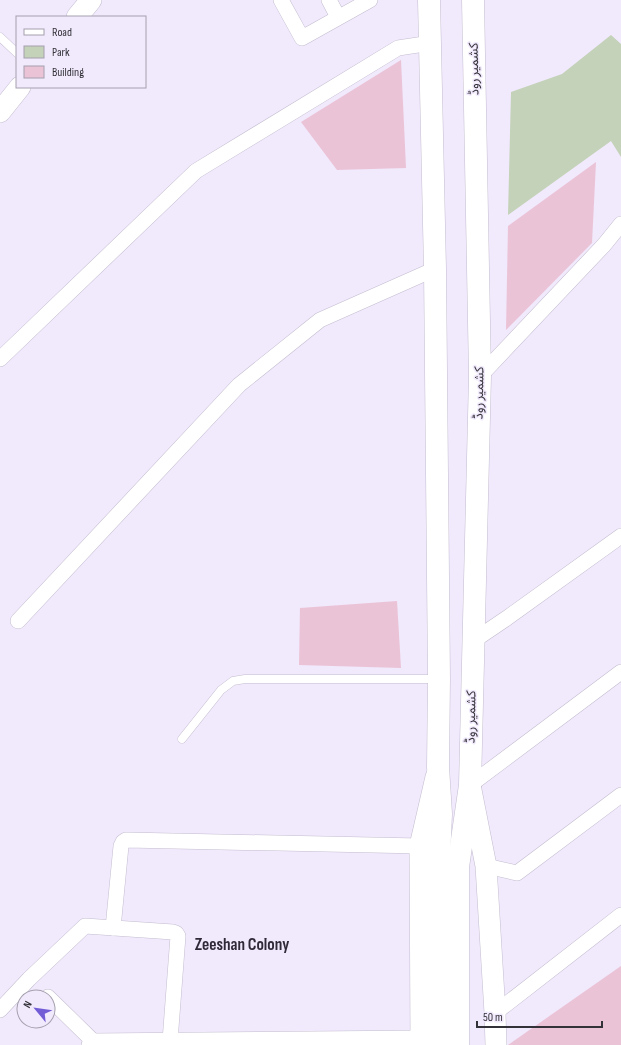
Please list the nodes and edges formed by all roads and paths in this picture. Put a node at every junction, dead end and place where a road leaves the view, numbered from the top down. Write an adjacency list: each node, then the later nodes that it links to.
1 (91, 0): 7 (main road)
2 (281, 0): 8 (street)
3 (329, 0): 8 (street)
4 (370, 0): 8 (street)
5 (429, 0): 10 (main road, کشمیر روڈ)
6 (473, 0): 17 (main road, کشمیر روڈ)
7 (78, 16)
8 (338, 18)
9 (0, 37): 11 (lane)
10 (431, 44): 15 (main road, کشمیر روڈ); 16 (street)
11 (16, 52)
12 (19, 88): 13 (main road)
13 (0, 112)
14 (621, 224): 17 (street)
15 (435, 269): 19 (street); 22 (main road, کشمیر روڈ)
16 (0, 359)
17 (480, 376): 20 (main road, کشمیر روڈ)
18 (621, 536): 20 (street)
19 (18, 622)
20 (473, 641): 25 (main road, کشمیر روڈ)
21 (621, 672): 25 (street)
22 (440, 679): 23 (lane); 24 (main road, کشمیر روڈ)
23 (182, 739)
24 (438, 767): 27 (main road, کشمیر روڈ); 28 (main road, کشمیر روڈ)
25 (470, 785): 28 (main road, کشمیر روڈ); 29 (main road, کشمیر روڈ)
26 (621, 794): 29 (street)
27 (420, 846): 31 (street); 37 (main road, کشمیر روڈ)
28 (448, 863): 40 (main road, کشمیر روڈ); 41 (main road, کشمیر روڈ)
29 (486, 866): 36 (main road, کشمیر روڈ)
30 (621, 915): 36 (street)
31 (113, 928): 32 (street); 38 (street)
32 (29, 979): 33 (street); 35 (street)
33 (40, 989)
34 (56, 1006): 39 (street)
35 (0, 1010)
36 (495, 1013): 42 (main road, کشمیر روڈ)
37 (421, 1041): 38 (street)
38 (173, 1042): 39 (street)
39 (91, 1043)
40 (442, 1045)
41 (458, 1045)
42 (496, 1045)

